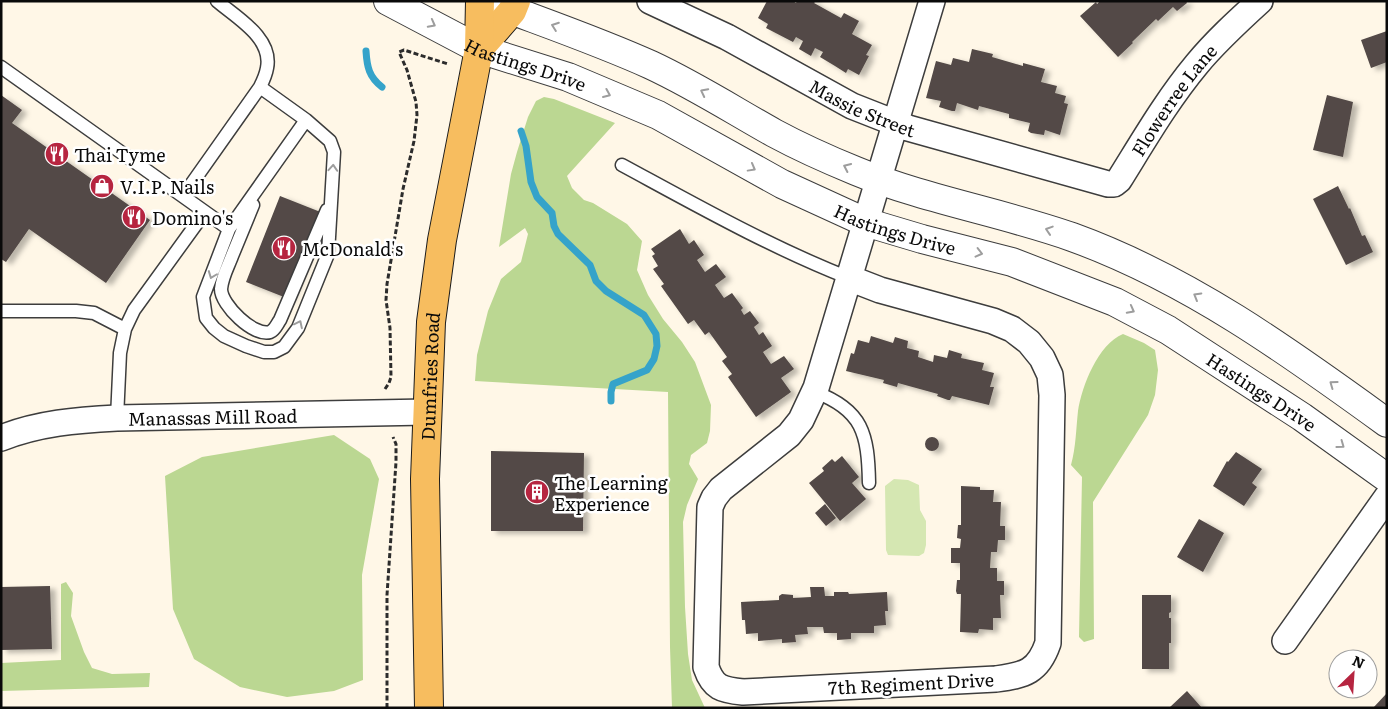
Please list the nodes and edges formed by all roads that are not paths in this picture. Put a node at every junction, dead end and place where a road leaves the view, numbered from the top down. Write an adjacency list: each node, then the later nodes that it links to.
1 (217, 1): 10 (lane)
2 (388, 1): 8 (street, Hastings Drive, one-way to 8)
3 (480, 1): 8 (main road, Dumfries Road)
4 (650, 1): 12 (street, Massie Street)
5 (932, 1): 12 (street, 7th Regiment Drive)
6 (1260, 1): 14 (street, Flowerree Lane)
7 (505, 4): 8 (main road, Dumfries Road); 15 (street, one-way to 7)
8 (479, 49): 20 (street, Hastings Drive, one-way to 20); 26 (main road, Dumfries Road)
9 (1, 67): 17 (lane)
10 (260, 87): 11 (lane); 17 (lane)
11 (306, 120): 16 (lane); 18 (lane, one-way to 11)
12 (895, 123): 14 (street, Massie Street); 15 (street, 7th Regiment Drive)
13 (622, 165): 22 (lane)
14 (1087, 178)
15 (878, 180): 20 (street, 7th Regiment Drive); 28 (street, one-way to 15)
16 (261, 184): 18 (lane); 21 (lane)
17 (183, 196): 19 (lane)
18 (331, 201): 21 (lane, one-way to 18)
19 (205, 212): 21 (lane); 24 (lane)
20 (865, 222): 22 (street, 7th Regiment Drive); 30 (street, Hastings Drive, one-way to 30)
21 (229, 229)
22 (849, 278): 25 (street, 7th Regiment Drive); 25 (street, 7th Regiment Drive)
23 (1, 311): 24 (lane)
24 (125, 328): 27 (lane)
25 (814, 392): 31 (lane)
26 (427, 412): 27 (street, Manassas Mill Road); 34 (main road, Dumfries Road)
27 (117, 418): 29 (street, Manassas Mill Road)
28 (1387, 423)
29 (1, 438)
30 (1387, 478)
31 (869, 483)
32 (1387, 497): 33 (street)
33 (1285, 641)
34 (429, 708)

